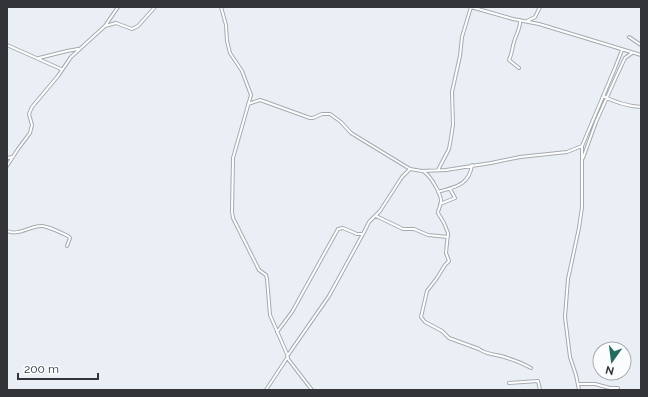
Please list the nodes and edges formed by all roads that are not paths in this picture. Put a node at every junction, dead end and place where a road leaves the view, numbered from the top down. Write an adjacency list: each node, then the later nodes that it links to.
1 (118, 7): 8 (street)
2 (155, 7): 8 (street)
3 (221, 7): 23 (street)
4 (471, 7): 6 (street); 32 (street)
5 (540, 7): 7 (street)
6 (520, 20): 7 (street); 19 (street)
7 (526, 22): 13 (street)
8 (105, 26): 12 (street)
9 (629, 37): 11 (street)
10 (7, 45): 17 (street)
11 (641, 45)
12 (78, 49): 17 (street); 20 (street)
13 (622, 50): 14 (street); 21 (street)
14 (625, 51): 15 (street); 18 (street)
15 (632, 53): 16 (street); 18 (street)
16 (641, 55)
17 (38, 58): 20 (street)
18 (625, 58): 22 (street)
19 (519, 68)
20 (61, 70): 26 (street)
21 (603, 96): 22 (street); 25 (street)
22 (608, 98): 24 (street); 28 (street)
23 (248, 104): 31 (street); 42 (street)
24 (641, 107)
25 (582, 146): 28 (street); 30 (street)
26 (13, 156): 27 (street); 29 (street)
27 (7, 158)
28 (582, 159): 46 (street)
29 (7, 166)
30 (472, 166): 32 (street); 34 (street)
31 (410, 169): 33 (street); 37 (street)
32 (438, 170): 33 (street)
33 (422, 171): 35 (street)
34 (450, 189): 35 (street); 36 (street)
35 (438, 192): 36 (street)
36 (440, 204): 40 (street)
37 (376, 216): 39 (street); 40 (street)
38 (7, 231): 41 (street)
39 (363, 234): 42 (street); 43 (street)
40 (448, 237): 44 (street)
41 (67, 246)
42 (278, 332): 43 (street)
43 (288, 357): 48 (street); 49 (street)
44 (531, 368)
45 (509, 383): 50 (street)
46 (579, 384): 47 (street); 51 (street)
47 (618, 388)
48 (266, 390)
49 (312, 390)
50 (540, 390)
51 (579, 390)

